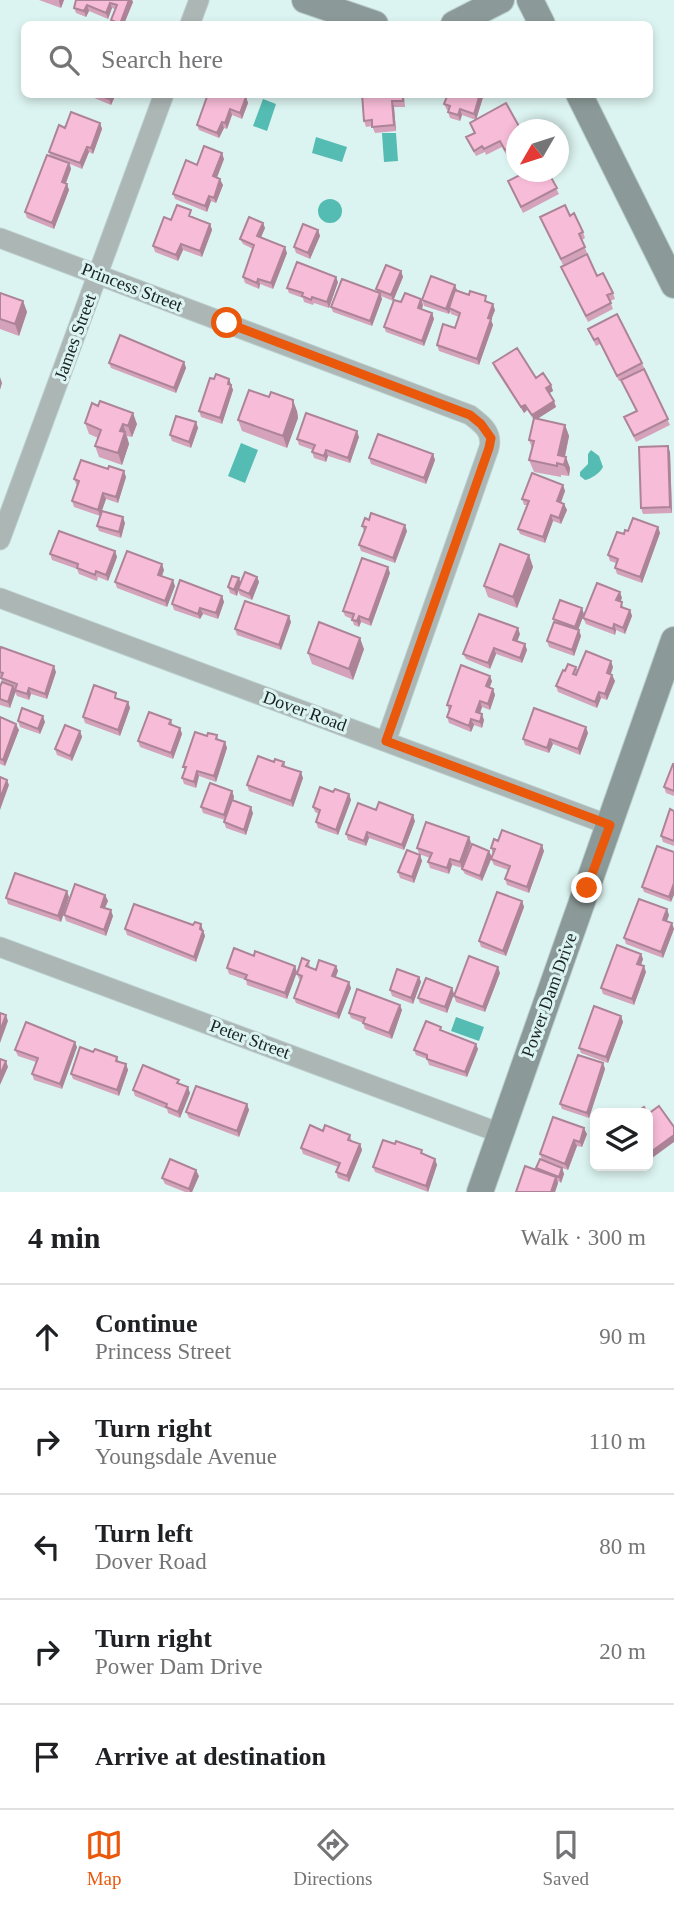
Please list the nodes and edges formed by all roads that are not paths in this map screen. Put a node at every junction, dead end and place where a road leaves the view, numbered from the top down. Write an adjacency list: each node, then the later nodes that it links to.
1 (199, 0): 5 (street)
2 (305, 0): 6 (main road)
3 (502, 0): 7 (main road)
4 (530, 0): 8 (main road)
5 (191, 21)
6 (366, 21)
7 (460, 21)
8 (540, 21)
9 (163, 98): 12 (street, James Street)
10 (581, 98): 13 (main road)
11 (0, 238): 12 (street, Princess Street)
12 (98, 274): 14 (street, James Street); 17 (street, Princess Street)
13 (674, 285)
14 (0, 540)
15 (0, 598): 17 (street, Dover Road)
16 (674, 640): 18 (main road, Power Dam Drive)
17 (386, 741): 18 (street, Dover Road)
18 (610, 825): 20 (main road, Power Dam Drive)
19 (0, 947): 20 (street, Peter Street)
20 (500, 1132): 21 (main road, Power Dam Drive)
21 (480, 1192)

